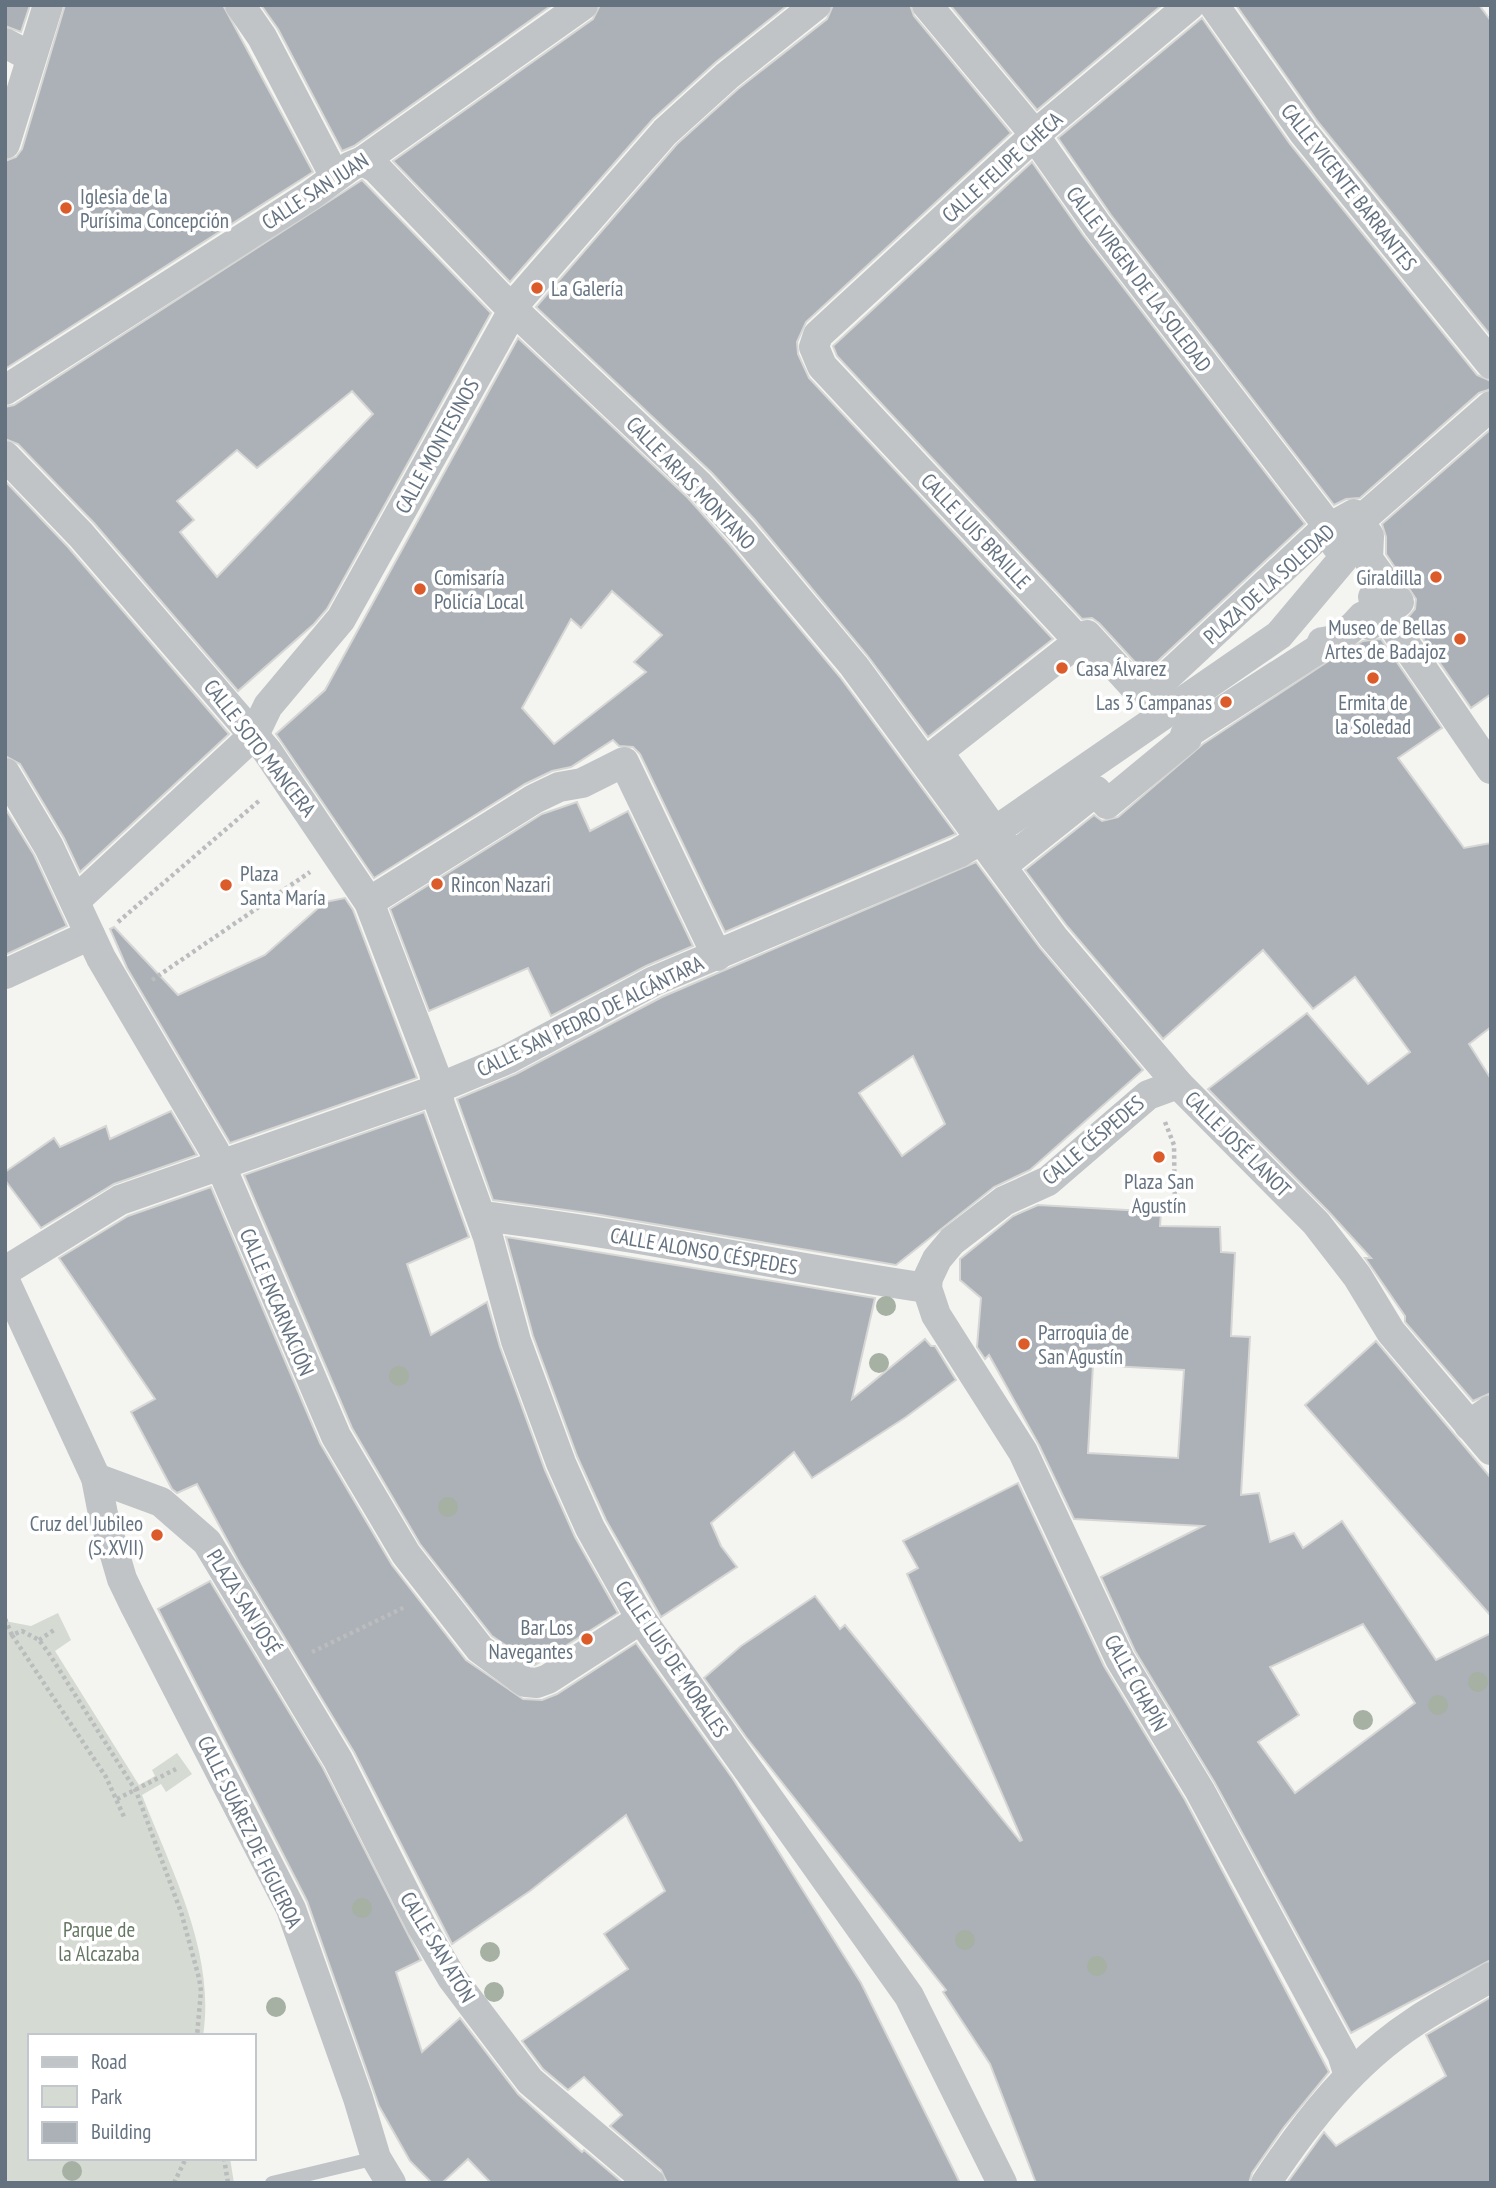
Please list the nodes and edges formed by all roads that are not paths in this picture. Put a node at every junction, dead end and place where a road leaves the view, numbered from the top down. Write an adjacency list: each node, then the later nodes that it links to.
1 (48, 5): 8 (street)
2 (240, 5): 11 (street, CALLE ARIAS MONTANO)
3 (583, 5): 11 (street, CALLE SAN JUAN)
4 (816, 5): 12 (street, CALLE MONTESINOS)
5 (926, 5): 9 (street, CALLE VIRGEN DE LA SOLEDAD)
6 (1191, 5): 9 (street, CALLE FELIPE CHECA)
7 (1214, 5): 14 (street, CALLE VICENTE BARRANTES)
8 (18, 50): 10 (street)
9 (1035, 137): 13 (street, CALLE FELIPE CHECA); 19 (street, CALLE VIRGEN DE LA SOLEDAD)
10 (5, 144)
11 (353, 166): 12 (street, CALLE ARIAS MONTANO); 15 (street, CALLE SAN JUAN)
12 (513, 309): 24 (street, CALLE MONTESINOS); 27 (street, CALLE ARIAS MONTANO)
13 (818, 335): 22 (street, CALLE LUIS BRAILLE)
14 (1491, 363)
15 (5, 390)
16 (1491, 406): 18 (street)
17 (5, 456): 24 (street, CALLE SOTO MANCERA)
18 (1359, 522): 19 (street, PLAZA DE LA SOLEDAD); 20 (street, PLAZA DE LA SOLEDAD); 21 (street, PLAZA DE LA SOLEDAD)
19 (1328, 528): 20 (street, CALLE VIRGEN DE LA SOLEDAD); 22 (street, PLAZA DE LA SOLEDAD)
20 (1343, 559): 21 (street, CALLE VIRGEN DE LA SOLEDAD); 23 (street, PLAZA DE LA SOLEDAD)
21 (1385, 612): 25 (street, CALLE VIRGEN DE LA SOLEDAD); 27 (street)
22 (1080, 642): 23 (street, CALLE LUIS BRAILLE); 27 (street)
23 (1148, 725): 27 (street, PLAZA DE LA SOLEDAD)
24 (254, 735): 28 (street, CALLE MONTESINOS); 29 (street, CALLE SOTO MANCERA)
25 (1491, 769)
26 (5, 773): 28 (street, CALLE ENCARNACIÓN)
27 (988, 835): 31 (street, CALLE SAN PEDRO DE ALCÁNTARA); 33 (street, CALLE JOSÉ LANOT)
28 (76, 900): 30 (street, CALLE ENCARNACIÓN)
29 (369, 902): 31 (street); 34 (street, CALLE SOTO MANCERA)
30 (103, 930): 32 (street); 35 (street, CALLE ENCARNACIÓN)
31 (717, 956): 34 (street, CALLE SAN PEDRO DE ALCÁNTARA)
32 (5, 974)
33 (1178, 1084): 39 (street, CALLE CÉSPEDES); 40 (street, CALLE JOSÉ LANOT)
34 (437, 1088): 35 (street, CALLE SAN PEDRO DE ALCÁNTARA); 36 (street, CALLE LUIS DE MORALES)
35 (220, 1164): 37 (street, CALLE SAN PEDRO DE ALCÁNTARA); 43 (street, CALLE ENCARNACIÓN)
36 (481, 1216): 39 (street, CALLE ALONSO CÉSPEDES); 43 (street, CALLE LUIS DE MORALES)
37 (5, 1271)
38 (5, 1281): 42 (street)
39 (927, 1288): 46 (street, CALLE CHAPÍN)
40 (1480, 1418): 41 (street, CALLE JOSÉ LANOT)
41 (1491, 1450)
42 (96, 1478): 44 (street, PLAZA SAN JOSÉ); 47 (street, CALLE SUÁREZ DE FIGUEROA)
43 (641, 1619): 50 (street, CALLE LUIS DE MORALES)
44 (283, 1666): 49 (street, CALLE SAN ATÓN)
45 (1491, 1977): 46 (street)
46 (1349, 2076): 51 (street)
47 (383, 2171): 48 (lane)
48 (272, 2183)
49 (650, 2183)
50 (1002, 2183)
51 (1266, 2183)

